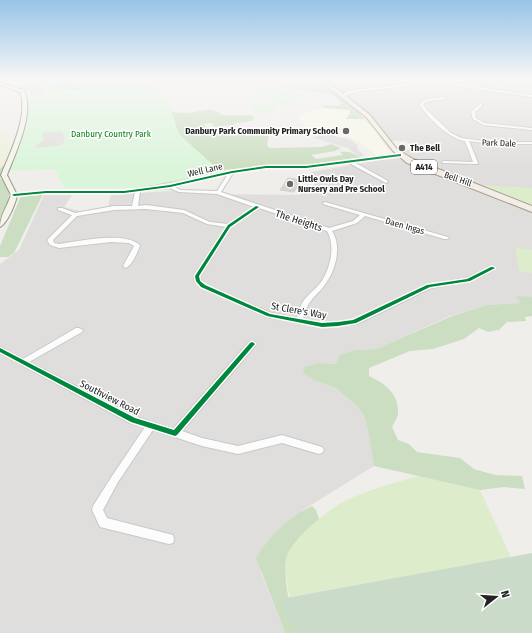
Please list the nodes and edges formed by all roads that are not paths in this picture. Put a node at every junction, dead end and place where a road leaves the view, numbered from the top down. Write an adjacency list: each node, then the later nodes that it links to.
1 (26, 110): 18 (street)
2 (361, 110): 10 (main road, Bell Hill / A414)
3 (425, 110): 8 (street, Park Dale)
4 (476, 110): 5 (street)
5 (483, 124): 6 (street); 7 (street)
6 (477, 126)
7 (532, 129)
8 (466, 140): 9 (street, Park Dale); 12 (street, Park Dale)
9 (532, 143)
10 (400, 155): 11 (street, Well Lane); 23 (main road, Bell Hill / A414)
11 (351, 162): 13 (street, Well Lane); 14 (street)
12 (444, 162)
13 (232, 172): 15 (street, Well Lane); 17 (street)
14 (386, 182)
15 (170, 186): 16 (street, Well Lane); 17 (street, The Heights)
16 (138, 190): 18 (street, Well Lane); 20 (street)
17 (218, 193): 21 (street, The Heights)
18 (14, 195): 26 (street)
19 (326, 203): 24 (street, Daen Ingas)
20 (135, 206): 25 (street); 27 (street)
21 (257, 206): 27 (street, St Clere's Way); 28 (street, The Heights)
22 (60, 209): 25 (street)
23 (532, 209)
24 (364, 214): 28 (street); 29 (street, Daen Ingas)
25 (75, 215): 30 (street)
26 (0, 225)
27 (229, 226): 32 (street, St Clere's Way)
28 (329, 230): 32 (street, The Heights)
29 (446, 238)
30 (126, 266)
31 (493, 268): 32 (street, St Clere's Way)
32 (299, 321)
33 (79, 330): 36 (street)
34 (252, 344): 38 (street)
35 (0, 350): 36 (street, Southview Road)
36 (23, 362): 37 (street, Southview Road)
37 (151, 426): 38 (street, Southview Road); 40 (street)
38 (175, 433): 39 (street, Southview Road)
39 (319, 450)
40 (169, 539)

